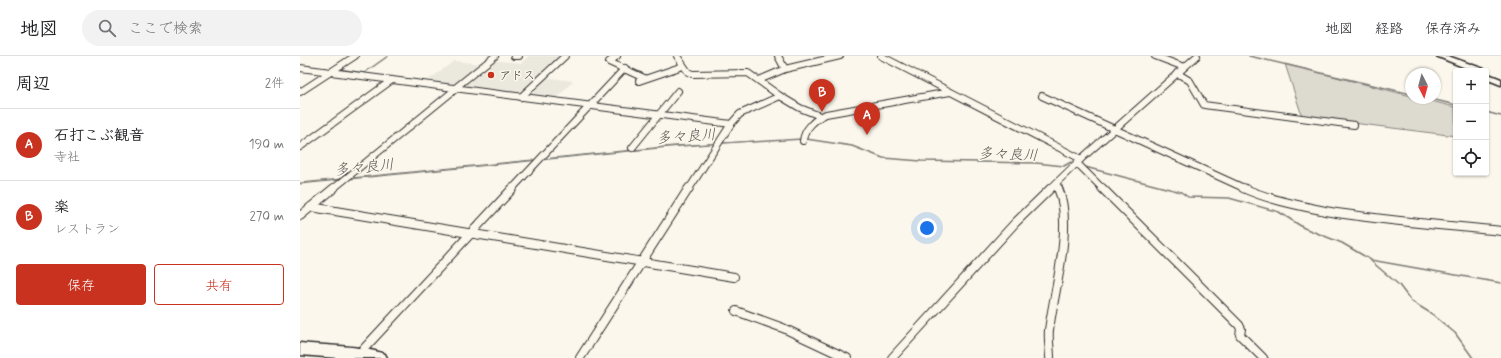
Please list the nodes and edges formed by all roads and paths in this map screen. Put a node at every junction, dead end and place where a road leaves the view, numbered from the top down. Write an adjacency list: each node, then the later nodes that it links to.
1 (355, 56): 22 (street)
2 (495, 56): 30 (street)
3 (514, 56): 4 (street)
4 (519, 56)
5 (565, 56): 34 (street)
6 (617, 56): 18 (street)
7 (677, 56): 15 (street)
8 (778, 56): 21 (street)
9 (840, 56): 21 (street)
10 (880, 56): 33 (street)
11 (1155, 56): 16 (street)
12 (1197, 56): 16 (street)
13 (1433, 56): 19 (highway)
14 (1440, 56): 20 (highway)
15 (683, 66): 18 (street); 28 (street)
16 (1184, 67): 23 (street)
17 (300, 68): 22 (street)
18 (625, 68): 37 (street)
19 (1464, 68)
20 (1473, 68)
21 (785, 69): 28 (street)
22 (331, 72): 27 (street); 32 (street)
23 (1177, 73): 41 (street); 42 (street)
24 (1489, 74): 26 (highway)
25 (1489, 77): 29 (highway)
26 (1501, 78)
27 (392, 80): 30 (street); 44 (street)
28 (759, 80): 35 (street)
29 (1501, 82)
30 (456, 88): 34 (street); 48 (street)
31 (678, 91): 38 (street)
32 (300, 92)
33 (950, 92): 39 (street); 46 (street)
34 (521, 96): 37 (street)
35 (780, 96): 39 (street); 40 (street)
36 (1042, 96): 42 (street)
37 (590, 106): 38 (street); 51 (street)
38 (660, 115): 40 (street); 45 (street)
39 (820, 116): 43 (street)
40 (731, 124): 52 (street)
41 (1354, 125)
42 (1113, 130): 46 (street); 50 (street)
43 (803, 141)
44 (300, 147)
45 (632, 148)
46 (1079, 161): 47 (street); 62 (street)
47 (1056, 184): 60 (street); 61 (street)
48 (311, 207): 49 (street); 51 (street)
49 (300, 216)
50 (1501, 231)
51 (471, 234): 52 (street); 56 (street)
52 (642, 263): 53 (street); 58 (street)
53 (734, 277)
54 (736, 311): 59 (street)
55 (300, 349): 56 (highway)
56 (359, 354): 57 (highway)
57 (380, 358)
58 (580, 358)
59 (847, 358)
60 (892, 358)
61 (1050, 358)
62 (1262, 358)

